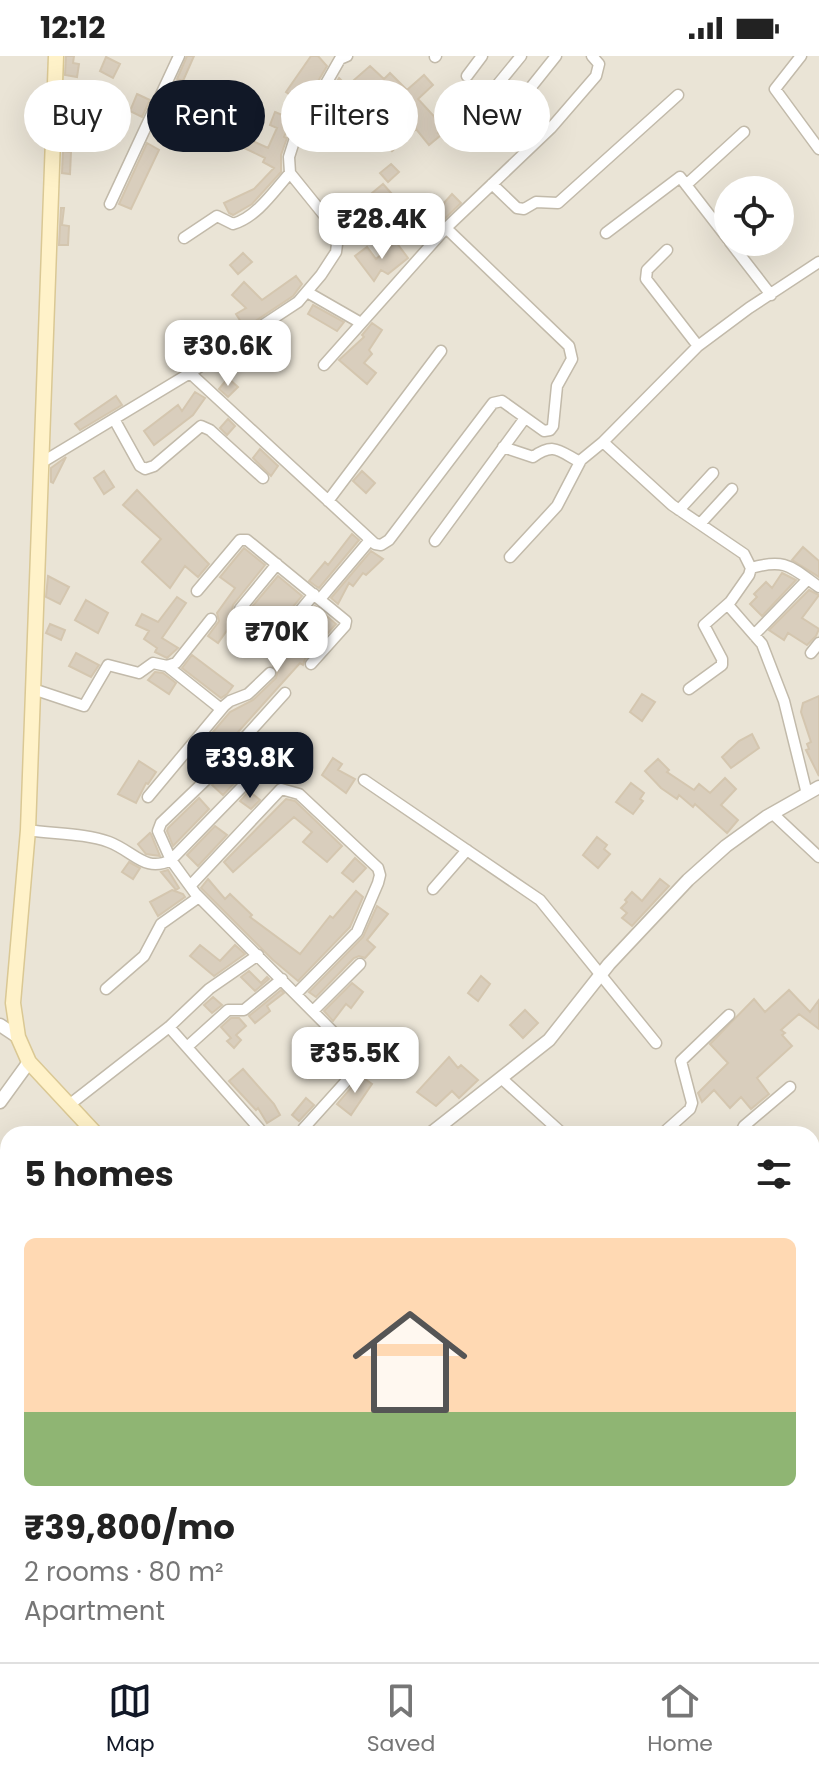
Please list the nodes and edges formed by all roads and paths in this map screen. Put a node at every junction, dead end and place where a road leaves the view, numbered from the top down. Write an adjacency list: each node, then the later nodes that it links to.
1 (56, 56): 42 (main road)
2 (179, 56): 10 (street)
3 (482, 56): 9 (street)
4 (521, 56): 12 (street)
5 (556, 56): 13 (street)
6 (592, 56): 20 (street)
7 (801, 56): 17 (street)
8 (341, 57): 11 (street)
9 (467, 76)
10 (168, 80)
11 (328, 80)
12 (501, 80)
13 (537, 80)
14 (678, 95): 20 (street)
15 (147, 124): 22 (street)
16 (744, 132): 21 (street)
17 (819, 149)
18 (291, 152): 19 (street)
19 (290, 173): 26 (street); 30 (street)
20 (492, 184): 24 (street)
21 (686, 185): 23 (street); 25 (street)
22 (110, 204)
23 (714, 221)
24 (446, 228): 32 (street); 37 (street)
25 (606, 233)
26 (184, 238)
27 (667, 250): 33 (street)
28 (741, 256): 31 (street)
29 (819, 262): 31 (street)
30 (307, 292): 32 (street); 36 (street)
31 (771, 295): 33 (street)
32 (361, 323): 35 (street)
33 (698, 346): 39 (street)
34 (441, 351): 46 (street)
35 (324, 365)
36 (190, 373): 38 (street); 46 (street)
37 (525, 418): 40 (street); 49 (street)
38 (114, 419): 42 (street); 44 (street)
39 (603, 442): 41 (street); 47 (street)
40 (503, 447): 41 (street); 50 (street)
41 (580, 462): 51 (street)
42 (41, 463): 68 (main road)
43 (713, 473): 47 (street)
44 (263, 478)
45 (732, 489): 48 (street)
46 (328, 501): 49 (street)
47 (679, 510): 48 (street)
48 (700, 524): 53 (street)
49 (370, 540): 57 (street)
50 (435, 541)
51 (510, 557)
52 (277, 564): 56 (street); 57 (street); 59 (street)
53 (751, 568): 54 (street); 58 (street)
54 (808, 579): 55 (street); 61 (street)
55 (819, 587)
56 (197, 591)
57 (317, 596): 62 (street); 65 (street)
58 (730, 602): 61 (street); 69 (street)
59 (240, 609)
60 (211, 619): 66 (street)
61 (754, 635): 75 (street)
62 (277, 639)
63 (819, 643): 64 (street)
64 (811, 653)
65 (311, 664)
66 (167, 666): 68 (street); 71 (street)
67 (270, 673): 71 (street)
68 (33, 689): 78 (main road)
69 (689, 689)
70 (285, 693): 81 (street)
71 (221, 709): 76 (street)
72 (281, 747): 81 (street)
73 (364, 780): 79 (street)
74 (819, 787): 75 (street)
75 (807, 794): 77 (street)
76 (148, 797)
77 (772, 813): 80 (street); 87 (street)
78 (28, 830): 81 (street); 95 (main road)
79 (467, 850): 83 (street); 87 (street)
80 (819, 857)
81 (171, 860): 82 (street)
82 (190, 886): 84 (street); 90 (street)
83 (433, 889)
84 (199, 897): 85 (street); 89 (street)
85 (258, 955): 88 (street); 94 (street)
86 (360, 964): 91 (street)
87 (601, 976): 96 (street); 99 (street)
88 (282, 979): 90 (street); 97 (street)
89 (106, 989)
90 (297, 993): 91 (street)
91 (314, 1010): 105 (street)
92 (729, 1015): 108 (street)
93 (0, 1025): 95 (street)
94 (169, 1027): 97 (street); 102 (street)
95 (18, 1037): 98 (main road)
96 (656, 1043)
97 (187, 1047): 104 (street)
98 (29, 1062): 101 (street); 102 (main road)
99 (501, 1078): 106 (street); 107 (street)
100 (790, 1087): 109 (street)
101 (0, 1102)
102 (69, 1105): 103 (main road)
103 (89, 1126)
104 (257, 1126)
105 (306, 1126)
106 (440, 1126)
107 (554, 1126)
108 (671, 1126)
109 (744, 1126)

